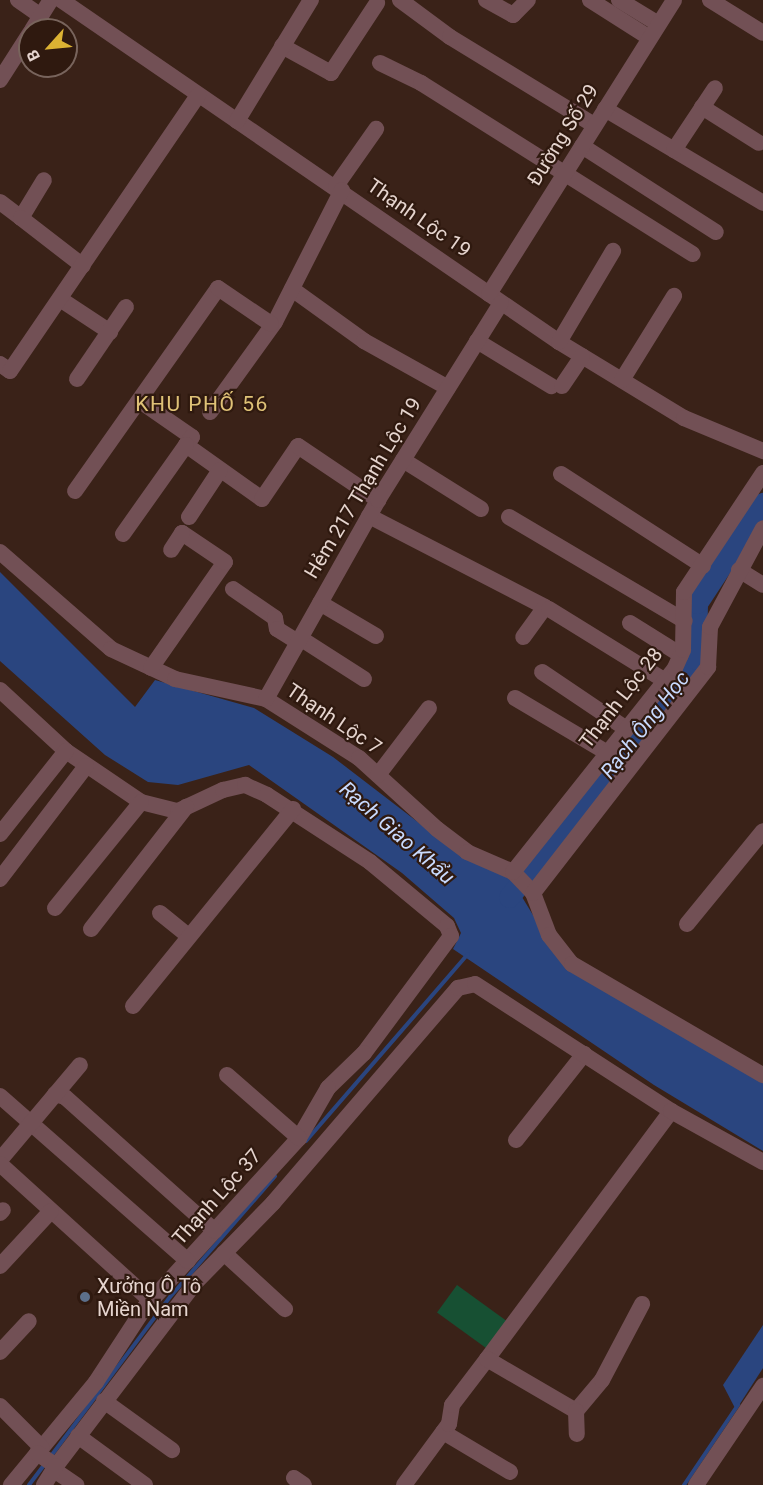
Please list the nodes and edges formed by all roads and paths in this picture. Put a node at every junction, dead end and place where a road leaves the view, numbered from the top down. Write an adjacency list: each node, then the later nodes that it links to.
1 (18, 0): 13 (street)
2 (51, 0): 14 (street)
3 (61, 0): 22 (street, Thạnh Lộc 19)
4 (311, 0): 17 (street)
5 (400, 0): 26 (street)
6 (486, 0): 7 (street)
7 (528, 0)
8 (590, 0): 15 (street)
9 (674, 0): 15 (street, Đường Số 29)
10 (710, 0): 16 (street)
11 (622, 1): 15 (street)
12 (377, 3): 17 (street)
13 (29, 18)
14 (39, 18)
15 (653, 30): 24 (street, Đường Số 29)
16 (763, 33)
17 (282, 46): 25 (street)
18 (18, 51): 20 (street)
19 (380, 63): 31 (street)
20 (0, 80)
21 (715, 88): 23 (street)
22 (198, 95): 25 (street, Thạnh Lộc 19); 40 (street)
23 (702, 107): 28 (street); 30 (street)
24 (604, 109): 26 (street, Đường Số 29); 30 (street)
25 (237, 121): 33 (street, Thạnh Lộc 19)
26 (594, 124): 29 (street, Đường Số 29)
27 (376, 129): 33 (street)
28 (759, 143)
29 (582, 146): 31 (street, Đường Số 29); 37 (street)
30 (674, 150): 35 (street)
31 (564, 173): 39 (street); 43 (street, Đường Số 29)
32 (44, 180): 36 (street)
33 (339, 188): 41 (street); 43 (street, Thạnh Lộc 19)
34 (0, 202): 36 (street)
35 (763, 203)
36 (21, 218): 40 (street)
37 (717, 232)
38 (613, 251): 49 (street)
39 (693, 254)
40 (83, 266): 44 (street)
41 (292, 289): 46 (street); 54 (street)
42 (674, 296): 53 (street)
43 (495, 298): 48 (street, Hẻm 217 Thạnh Lộc 19); 49 (street, Thạnh Lộc 19)
44 (60, 299): 47 (street); 51 (street)
45 (126, 308): 47 (street)
46 (271, 324): 55 (street); 56 (street)
47 (110, 332): 52 (street)
48 (477, 340): 50 (street); 54 (street, Hẻm 217 Thạnh Lộc 19)
49 (559, 342): 50 (street, Thạnh Lộc 19)
50 (582, 356): 53 (street, Thạnh Lộc 19)
51 (1, 366)
52 (77, 379)
53 (622, 380): 58 (street, Thạnh Lộc 19)
54 (448, 388): 59 (street, Hẻm 217 Thạnh Lộc 19)
55 (140, 401): 57 (street); 63 (street)
56 (210, 412)
57 (186, 445): 60 (street); 70 (street)
58 (763, 451)
59 (403, 459): 64 (street, Hẻm 217 Thạnh Lộc 19); 65 (street)
60 (220, 470): 64 (street); 67 (street)
61 (763, 473): 73 (street, Thạnh Lộc 28)
62 (561, 474): 73 (street)
63 (75, 491)
64 (378, 500): 66 (street, Hẻm 217 Thạnh Lộc 19)
65 (481, 509)
66 (369, 516): 77 (street, Hẻm 217 Thạnh Lộc 19); 82 (street)
67 (189, 517)
68 (509, 517): 79 (street)
69 (763, 528): 74 (street)
70 (123, 534)
71 (171, 550): 85 (street)
72 (0, 552): 85 (street, Thạnh Lộc 7)
73 (703, 566): 79 (street, Thạnh Lộc 28)
74 (739, 570): 75 (street); 105 (street)
75 (763, 585)
76 (233, 589): 83 (street)
77 (320, 603): 81 (street); 83 (street, Hẻm 217 Thạnh Lộc 19)
78 (549, 609): 88 (street)
79 (684, 621): 84 (street, Thạnh Lộc 28)
80 (630, 623): 84 (street)
81 (376, 636)
82 (523, 637)
83 (293, 638): 87 (street); 91 (street, Hẻm 217 Thạnh Lộc 19)
84 (681, 655): 88 (street, Thạnh Lộc 28)
85 (151, 668): 91 (street, Thạnh Lộc 7)
86 (542, 672): 93 (street)
87 (364, 680)
88 (664, 680): 93 (street, Thạnh Lộc 28)
89 (0, 690): 94 (street)
90 (514, 698): 95 (street)
91 (266, 699): 97 (street, Thạnh Lộc 7)
92 (429, 708): 97 (street)
93 (625, 728): 95 (street, Thạnh Lộc 28)
94 (66, 751): 96 (street); 102 (street)
95 (606, 752): 103 (street, Thạnh Lộc 28)
96 (86, 766): 98 (street); 104 (street)
97 (378, 775): 103 (street, Thạnh Lộc 7)
98 (141, 802): 99 (street); 106 (street)
99 (186, 807): 100 (street); 109 (street)
100 (293, 809): 110 (street); 120 (street, Thạnh Lộc 37)
101 (763, 831): 108 (street)
102 (0, 834)
103 (513, 872): 105 (street)
104 (0, 879)
105 (533, 893): 115 (street)
106 (55, 908)
107 (160, 913): 110 (street)
108 (687, 924)
109 (91, 929)
110 (188, 936): 111 (street)
111 (133, 1006)
112 (584, 1054): 118 (street); 121 (street); 126 (street)
113 (80, 1065): 116 (street)
114 (227, 1075): 120 (street)
115 (763, 1075)
116 (55, 1094): 119 (street); 125 (street)
117 (0, 1096): 119 (street)
118 (671, 1111): 123 (street); 134 (street)
119 (33, 1121): 122 (street); 127 (street)
120 (299, 1138): 125 (street, Thạnh Lộc 37)
121 (516, 1140)
122 (0, 1162): 124 (street)
123 (763, 1162)
124 (51, 1211): 128 (street); 129 (street)
125 (215, 1231): 127 (street, Thạnh Lộc 37)
126 (224, 1253): 131 (street); 136 (street)
127 (188, 1261): 129 (street, Thạnh Lộc 37)
128 (0, 1266)
129 (151, 1301): 143 (street, Thạnh Lộc 37)
130 (642, 1304): 138 (street)
131 (285, 1309)
132 (29, 1321): 133 (street)
133 (0, 1352)
134 (487, 1359): 138 (street); 139 (street)
135 (763, 1386): 150 (street)
136 (104, 1401): 141 (street); 142 (street)
137 (0, 1406): 143 (street)
138 (571, 1408): 140 (street)
139 (443, 1432): 144 (street); 149 (street)
140 (577, 1434)
141 (78, 1436): 143 (street); 148 (street)
142 (172, 1450)
143 (47, 1460): 145 (street, Thạnh Lộc 37); 146 (street); 147 (street)
144 (510, 1472)
145 (11, 1485)
146 (44, 1485)
147 (76, 1485)
148 (145, 1485)
149 (404, 1485)
150 (696, 1485)

